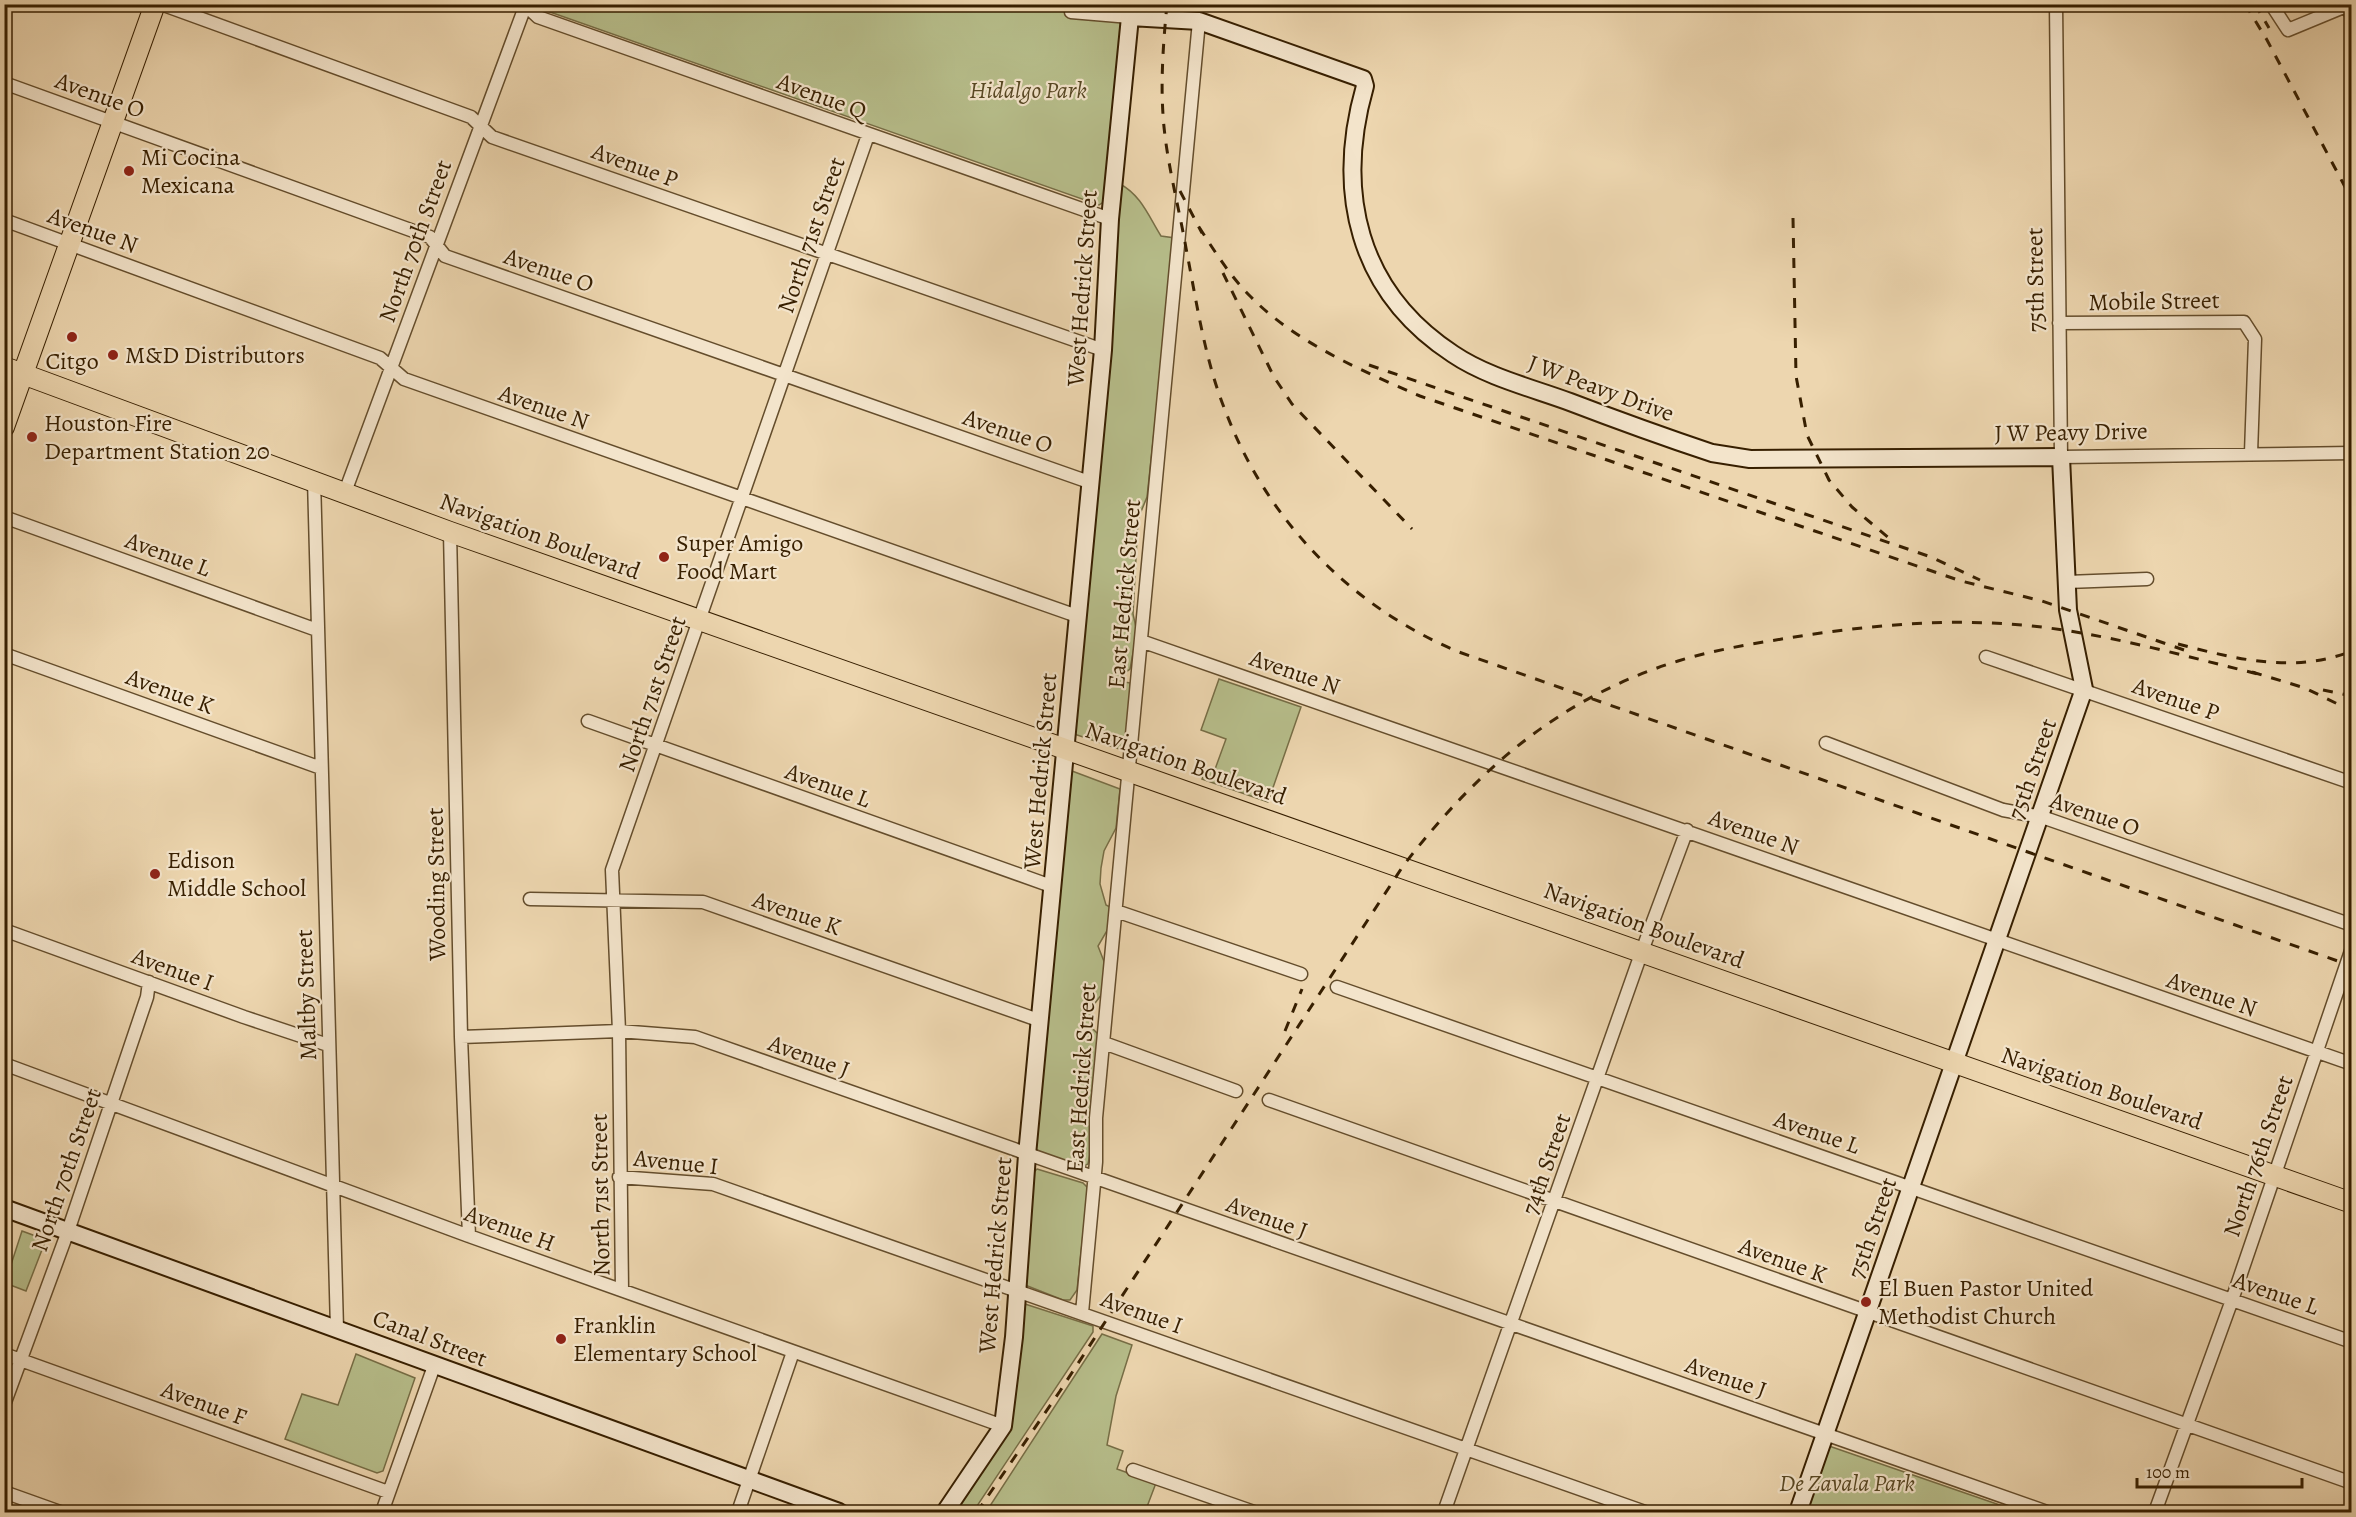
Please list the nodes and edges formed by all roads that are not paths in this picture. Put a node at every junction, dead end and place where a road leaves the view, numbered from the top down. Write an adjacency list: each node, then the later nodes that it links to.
1 (155, 4): 11 (main road)
2 (161, 4): 12 (street, Avenue P)
3 (2056, 4): 19 (street, 75th Street)
4 (2271, 4): 7 (street)
5 (525, 5): 12 (street, North 70th Street); 13 (street, Avenue Q)
6 (1071, 12): 8 (street, J W Peavy Drive)
7 (2352, 16)
8 (1130, 17): 9 (street, J W Peavy Drive); 14 (street, West Hedrick Street)
9 (1199, 21): 28 (street, J W Peavy Drive); 40 (street, East Hedrick Street)
10 (4, 83): 11 (street, Avenue O)
11 (113, 122): 16 (main road); 17 (street, Avenue O)
12 (480, 126): 17 (street, North 70th Street); 18 (street, Avenue P)
13 (868, 135): 14 (street, Avenue Q); 18 (street, North 71st Street)
14 (1110, 219): 20 (street, West Hedrick Street)
15 (4, 220): 16 (street, Avenue N)
16 (70, 244): 22 (street, Avenue N); 23 (main road)
17 (436, 245): 22 (street, North 70th Street); 24 (street, Avenue O)
18 (826, 255): 20 (street, Avenue P); 24 (street, North 71st Street)
19 (2060, 323): 26 (street, Mobile Street); 28 (street, 75th Street)
20 (1103, 350): 30 (street, West Hedrick Street)
21 (4, 367): 23 (main road, Navigation Boulevard)
22 (392, 368): 31 (street, North 70th Street); 32 (street, Avenue N)
23 (24, 374): 25 (main road); 29 (main road, Navigation Boulevard)
24 (784, 375): 30 (street, Avenue O); 32 (street, North 71st Street)
25 (4, 427)
26 (2251, 453): 27 (street, J W Peavy Drive); 28 (street, J W Peavy Drive)
27 (2352, 453)
28 (2061, 457): 36 (street, 75th Street)
29 (314, 479): 31 (main road, Navigation Boulevard); 39 (street, Maltby Street)
30 (1089, 482): 37 (street, West Hedrick Street)
31 (345, 492): 34 (main road, Navigation Boulevard)
32 (741, 499): 37 (street, Avenue N); 38 (street, North 71st Street)
33 (4, 517): 39 (street, Avenue L)
34 (450, 532): 38 (main road, Navigation Boulevard); 67 (street, Wooding Street)
35 (2147, 579): 36 (street)
36 (2067, 582): 43 (street, 75th Street)
37 (1077, 616): 47 (street, West Hedrick Street)
38 (700, 620): 46 (street, North 71st Street); 47 (main road, Navigation Boulevard)
39 (317, 630): 48 (street, Maltby Street)
40 (1141, 641): 49 (street, East Hedrick Street); 52 (street, Avenue N)
41 (4, 654): 48 (street, Avenue K)
42 (1986, 657): 43 (street, Avenue P)
43 (2084, 689): 50 (street, Avenue P); 51 (street, 75th Street)
44 (588, 721): 46 (street, Avenue L)
45 (1826, 743): 51 (street, Avenue O)
46 (655, 746): 53 (street, Avenue L); 55 (street, North 71st Street)
47 (1067, 749): 49 (main road, Navigation Boulevard); 53 (street, West Hedrick Street)
48 (321, 768): 69 (street, Maltby Street)
49 (1129, 770): 56 (street, East Hedrick Street); 61 (main road, Navigation Boulevard)
50 (2352, 783)
51 (2042, 817): 57 (street, Avenue O); 59 (street, 75th Street)
52 (1687, 830): 59 (street, Avenue N); 61 (street, 74th Street)
53 (1054, 887): 65 (street, West Hedrick Street)
54 (530, 899): 55 (street, Avenue K)
55 (613, 901): 65 (street, Avenue K); 66 (street, North 71st Street)
56 (1116, 911): 62 (street); 68 (street, East Hedrick Street)
57 (2352, 924)
58 (4, 930): 63 (street, Avenue I)
59 (1995, 941): 70 (street, Avenue N); 71 (street, 75th Street)
60 (2352, 948): 70 (street, North 76th Street)
61 (1642, 951): 71 (main road, Navigation Boulevard); 74 (street, 74th Street)
62 (1301, 974)
63 (149, 982): 69 (street, Avenue I); 77 (street, North 70th Street)
64 (1337, 987): 74 (street, Avenue L)
65 (1041, 1021): 78 (street, West Hedrick Street)
66 (619, 1031): 67 (street, Avenue J); 78 (street, Avenue J); 80 (street, North 71st Street)
67 (461, 1036): 88 (street, Wooding Street)
68 (1104, 1043): 75 (street); 81 (street, East Hedrick Street)
69 (328, 1045): 82 (street, Maltby Street)
70 (2316, 1051): 73 (street, Avenue N); 79 (street, North 76th Street)
71 (1954, 1063): 79 (main road, Navigation Boulevard); 83 (street, 75th Street)
72 (4, 1064): 77 (street, Avenue H)
73 (2352, 1064)
74 (1598, 1077): 83 (street, Avenue L); 84 (street, 74th Street)
75 (1236, 1091)
76 (1269, 1100): 84 (street, Avenue K)
77 (111, 1102): 82 (street, Avenue H); 87 (street, North 70th Street)
78 (1027, 1155): 81 (street, Avenue J); 90 (street, West Hedrick Street)
79 (2272, 1175): 85 (main road, Navigation Boulevard); 91 (street, North 76th Street)
80 (619, 1177): 89 (street, North 71st Street); 90 (street, Avenue I)
81 (1095, 1179): 93 (street, East Hedrick Street); 94 (street, Avenue J)
82 (333, 1186): 88 (street, Avenue H); 95 (street, Maltby Street)
83 (1912, 1187): 91 (street, Avenue L); 92 (street, 75th Street)
84 (1556, 1201): 92 (street, Avenue K); 94 (street, 74th Street)
85 (2352, 1203)
86 (4, 1208): 87 (street, Canal Street)
87 (68, 1231): 95 (street, Canal Street); 99 (street, North 70th Street)
88 (469, 1236): 89 (street, Avenue H)
89 (622, 1290): 97 (street, Avenue H)
90 (1015, 1291): 93 (street, Avenue I); 103 (street, West Hedrick Street)
91 (2232, 1300): 96 (street, Avenue L); 102 (street, North 76th Street)
92 (1868, 1312): 102 (street, Avenue K); 104 (street, 75th Street)
93 (1082, 1313): 105 (street, Avenue I)
94 (1510, 1325): 104 (street, Avenue J); 105 (street, 74th Street)
95 (337, 1329): 100 (street, Canal Street)
96 (2352, 1342)
97 (793, 1352): 103 (street, Avenue H); 107 (street)
98 (4, 1354): 99 (street, Avenue F)
99 (21, 1360): 101 (street, North 70th Street); 110 (street, Avenue F)
100 (434, 1366): 107 (street, Canal Street); 110 (street)
101 (4, 1405)
102 (2186, 1424): 108 (street, Avenue K); 121 (street, North 76th Street)
103 (1003, 1426): 115 (street, West Hedrick Street)
104 (1826, 1434): 119 (street, 75th Street); 120 (street, Avenue J)
105 (1466, 1449): 117 (street, 74th Street); 118 (street, Avenue I)
106 (1133, 1470): 116 (street)
107 (749, 1481): 113 (street); 114 (street, Canal Street)
108 (2352, 1483)
109 (4, 1492): 111 (street)
110 (388, 1492): 112 (street)
111 (60, 1512)
112 (382, 1512)
113 (738, 1512)
114 (839, 1512)
115 (945, 1512)
116 (1254, 1512)
117 (1444, 1512)
118 (1646, 1512)
119 (1798, 1512)
120 (2047, 1512)
121 (2155, 1512)

